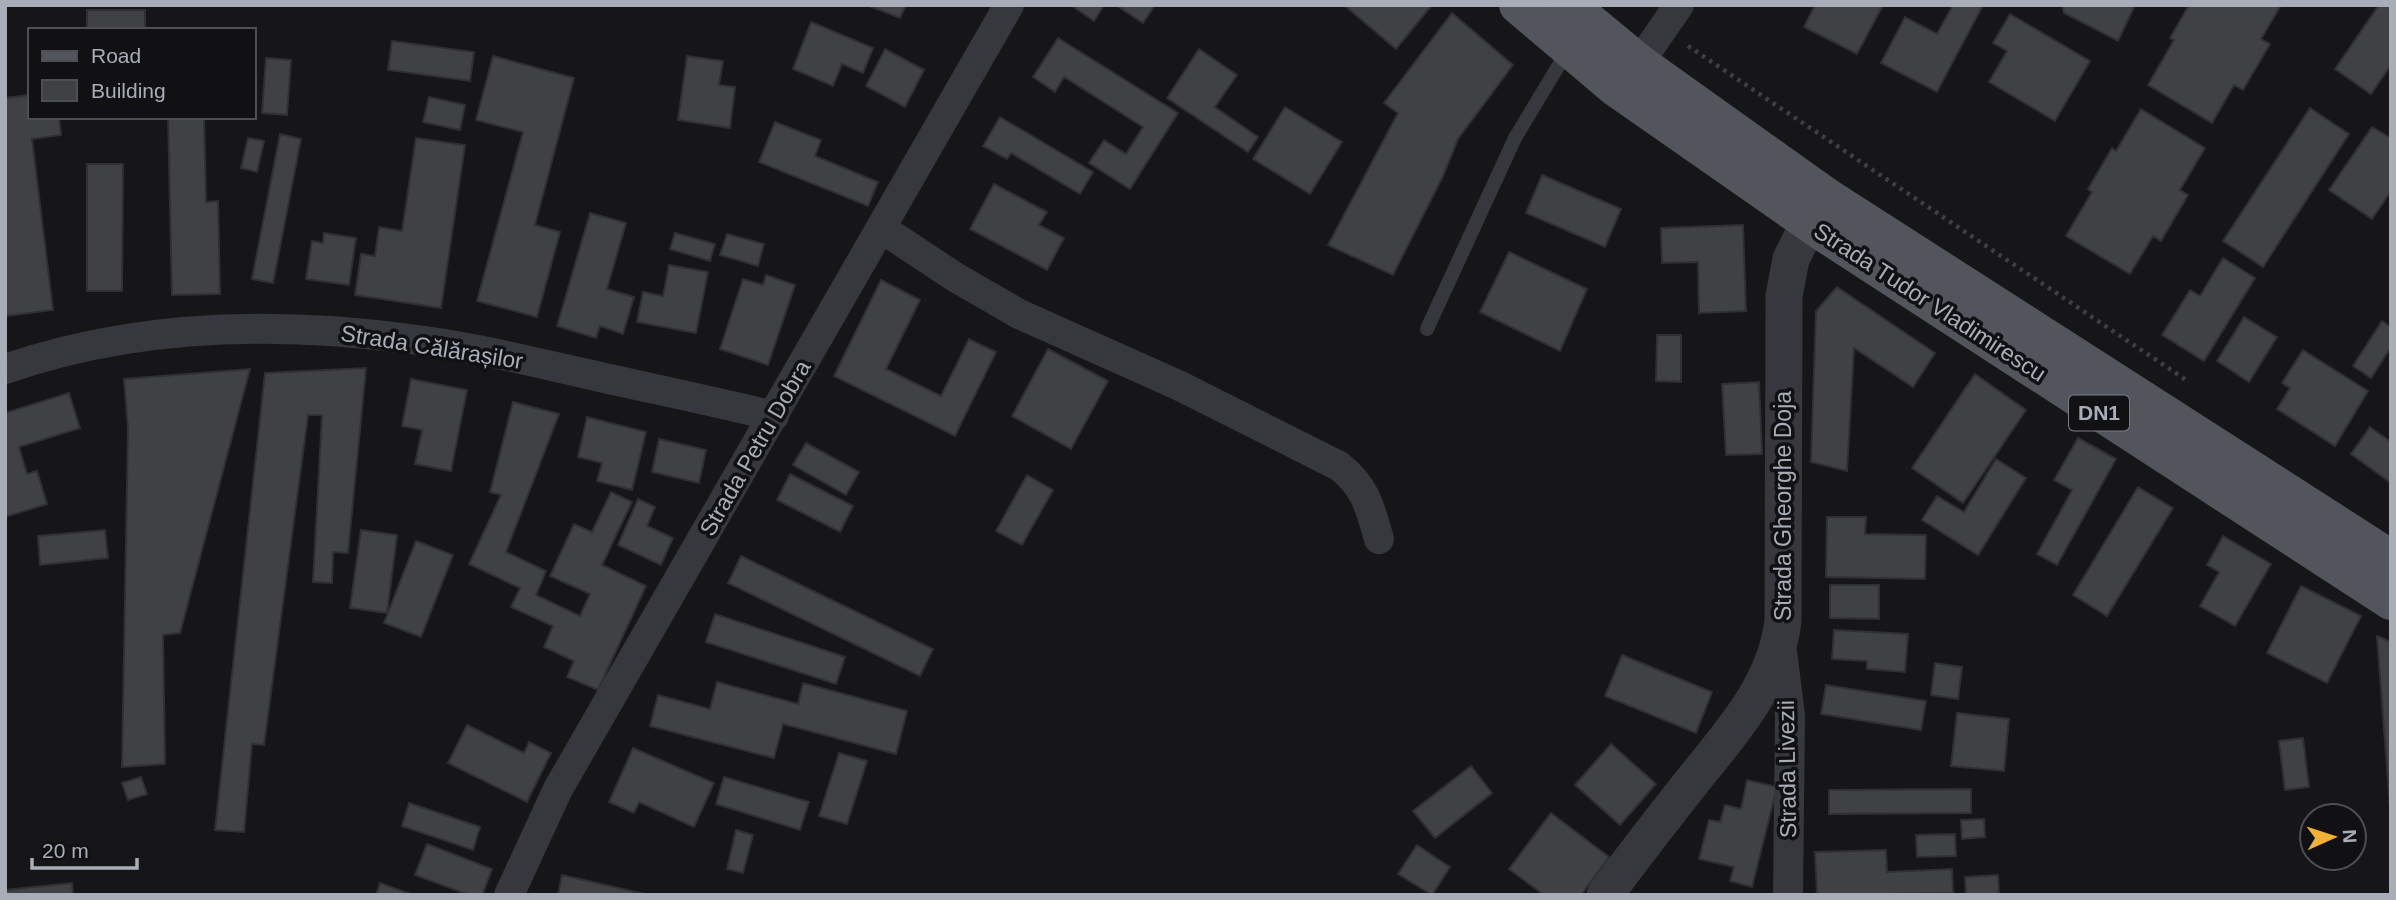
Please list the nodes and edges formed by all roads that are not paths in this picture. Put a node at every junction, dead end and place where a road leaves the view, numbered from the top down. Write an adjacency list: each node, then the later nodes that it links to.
1 (1009, 5): 8 (street, Strada Petru Dobra)
2 (1518, 5): 5 (main road, Strada Tudor Vladimirescu / DN1)
3 (1569, 5): 6 (main road, Strada Tudor Vladimirescu / DN1)
4 (1671, 17): 6 (street)
5 (1569, 48): 6 (main road, Strada Tudor Vladimirescu / DN1); 9 (lane)
6 (1627, 76): 7 (main road, Strada Tudor Vladimirescu / DN1)
7 (1818, 210): 13 (main road, Strada Tudor Vladimirescu / DN1); 14 (main road, Strada Tudor Vladimirescu / DN1); 15 (street, Strada Gheorghe Doja)
8 (881, 228): 11 (street, Strada Petru Dobra); 12 (street)
9 (1427, 329)
10 (5, 369): 11 (street, Strada Călărașilor)
11 (774, 416): 16 (street, Strada Petru Dobra)
12 (1379, 539)
13 (2391, 559)
14 (2391, 601)
15 (1781, 644): 17 (street, Strada Gheorghe Doja); 18 (street, Strada Livezii)
16 (509, 895)
17 (1605, 895)
18 (1788, 895)

